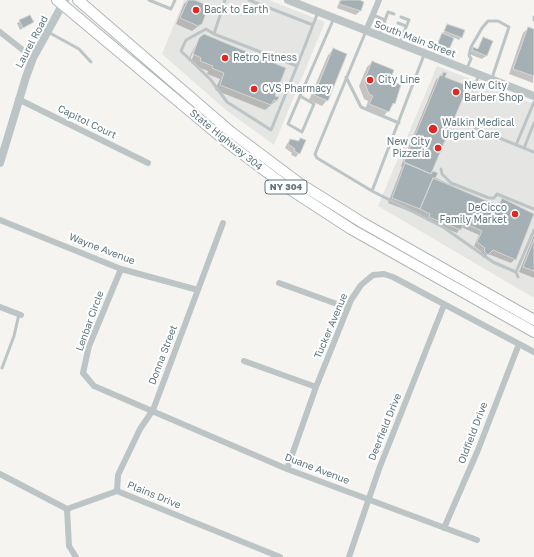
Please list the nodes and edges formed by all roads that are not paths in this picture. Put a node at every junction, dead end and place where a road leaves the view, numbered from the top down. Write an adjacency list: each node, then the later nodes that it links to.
1 (78, 0): 65 (main road, State Highway 304 / NY 304)
2 (149, 0): 3 (lane)
3 (175, 0)
4 (225, 0): 26 (lane)
5 (249, 0): 19 (lane)
6 (288, 0): 9 (street, South Main Street)
7 (379, 0): 12 (street)
8 (62, 2): 24 (street, Laurel Road); 66 (main road, State Highway 304 / NY 304)
9 (318, 12): 14 (street, South Main Street); 19 (lane)
10 (394, 14): 15 (lane)
11 (411, 14): 17 (lane)
12 (373, 15): 15 (lane); 22 (street)
13 (401, 17): 17 (lane)
14 (334, 18): 22 (street, South Main Street); 38 (lane)
15 (386, 19): 16 (lane); 20 (lane)
16 (392, 20)
17 (409, 20): 21 (lane)
18 (398, 23): 21 (lane)
19 (313, 25): 32 (lane)
20 (383, 25): 25 (lane); 27 (lane)
21 (406, 26): 25 (lane)
22 (366, 31): 27 (street, South Main Street); 35 (lane)
23 (0, 32): 30 (street)
24 (48, 32): 30 (street, Laurel Road); 31 (lane)
25 (404, 33): 28 (lane)
26 (214, 34): 32 (lane); 32 (lane)
27 (379, 36): 28 (street, South Main Street)
28 (399, 43): 29 (street, South Main Street)
29 (425, 53): 33 (street, South Main Street); 43 (lane)
30 (33, 58): 40 (street, Laurel Road)
31 (91, 62)
32 (297, 66)
33 (467, 70): 34 (street, South Main Street); 36 (lane)
34 (479, 75): 36 (street, South Main Street); 37 (lane)
35 (346, 77): 43 (lane); 51 (lane)
36 (492, 80): 39 (street, South Main Street)
37 (473, 90)
38 (300, 96): 38 (lane)
39 (534, 96)
40 (18, 99): 48 (street, Laurel Road); 49 (street, Capitol Court)
41 (534, 102): 45 (lane)
42 (460, 122): 45 (lane)
43 (399, 123): 51 (lane)
44 (534, 123): 46 (lane)
45 (516, 145): 46 (lane)
46 (524, 148): 47 (lane)
47 (534, 152)
48 (0, 163)
49 (148, 163)
50 (441, 169): 52 (lane)
51 (372, 191): 57 (lane)
52 (534, 210)
53 (0, 220): 56 (street, Wayne Avenue)
54 (223, 223): 60 (street, Donna Street)
55 (534, 230): 57 (lane)
56 (121, 269): 60 (street, Wayne Avenue); 72 (street, Lenbar Circle)
57 (516, 272): 58 (lane)
58 (518, 277)
59 (279, 282): 63 (street)
60 (198, 290): 72 (street, Donna Street)
61 (444, 305): 63 (street, Tucker Avenue); 67 (street, Tucker Avenue); 76 (street, Deerfield Drive)
62 (0, 306): 64 (street)
63 (348, 308): 71 (street, Tucker Avenue)
64 (20, 314): 70 (lane)
65 (534, 320)
66 (534, 332)
67 (519, 344): 68 (street, Tucker Avenue); 78 (street, Oldfield Drive)
68 (534, 352)
69 (244, 361): 71 (street)
70 (2, 368)
71 (316, 387): 73 (street, Tucker Avenue)
72 (153, 410): 73 (street, Duane Avenue); 75 (street, Donna Street)
73 (287, 469): 76 (street, Duane Avenue)
74 (0, 474): 77 (street)
75 (117, 491): 77 (street, Plains Drive); 81 (street, Plains Drive)
76 (368, 499): 78 (street, Duane Avenue); 82 (street, Deerfield Drive)
77 (67, 509): 80 (street)
78 (444, 528): 79 (street, Duane Avenue)
79 (477, 540)
80 (76, 557)
81 (280, 557)
82 (349, 557)

